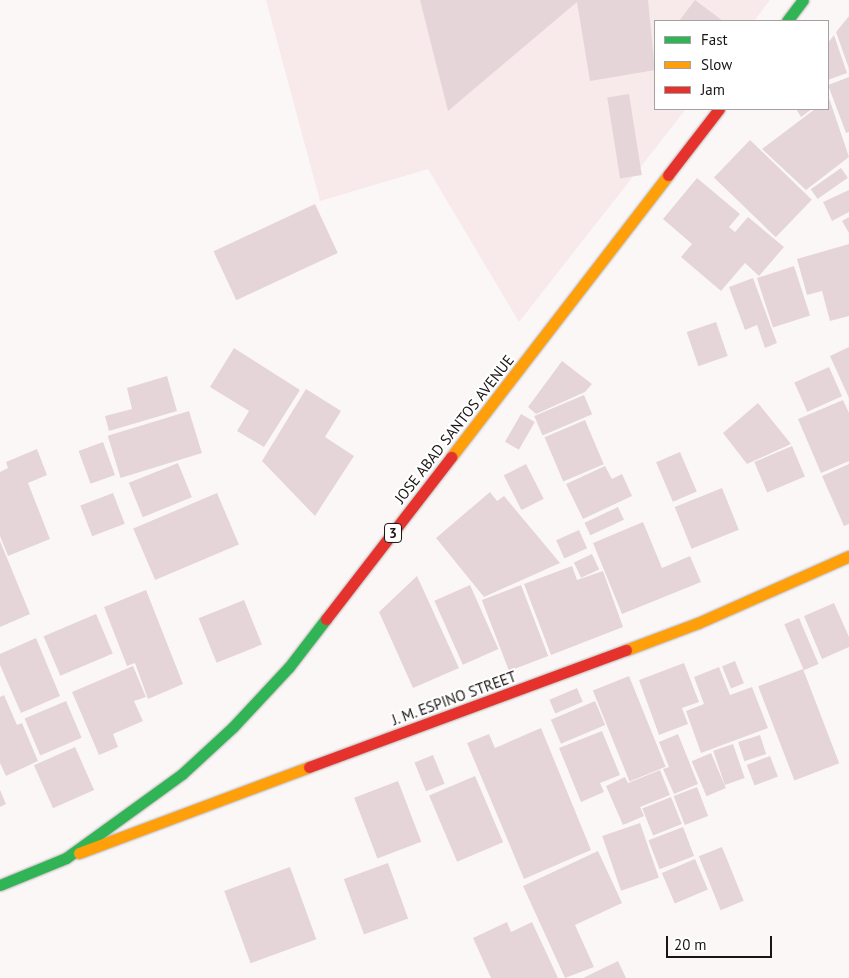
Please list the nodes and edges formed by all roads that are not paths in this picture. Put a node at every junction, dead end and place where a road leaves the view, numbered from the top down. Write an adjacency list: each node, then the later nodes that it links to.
1 (803, 0): 2 (main road)
2 (788, 20)
3 (718, 110): 5 (main road, JOSE ABAD SANTOS AVENUE / 3)
4 (849, 556): 5 (main road, J. M. ESPINO STREET)
5 (66, 858): 6 (main road, JOSE ABAD SANTOS AVENUE / 3)
6 (0, 885)

